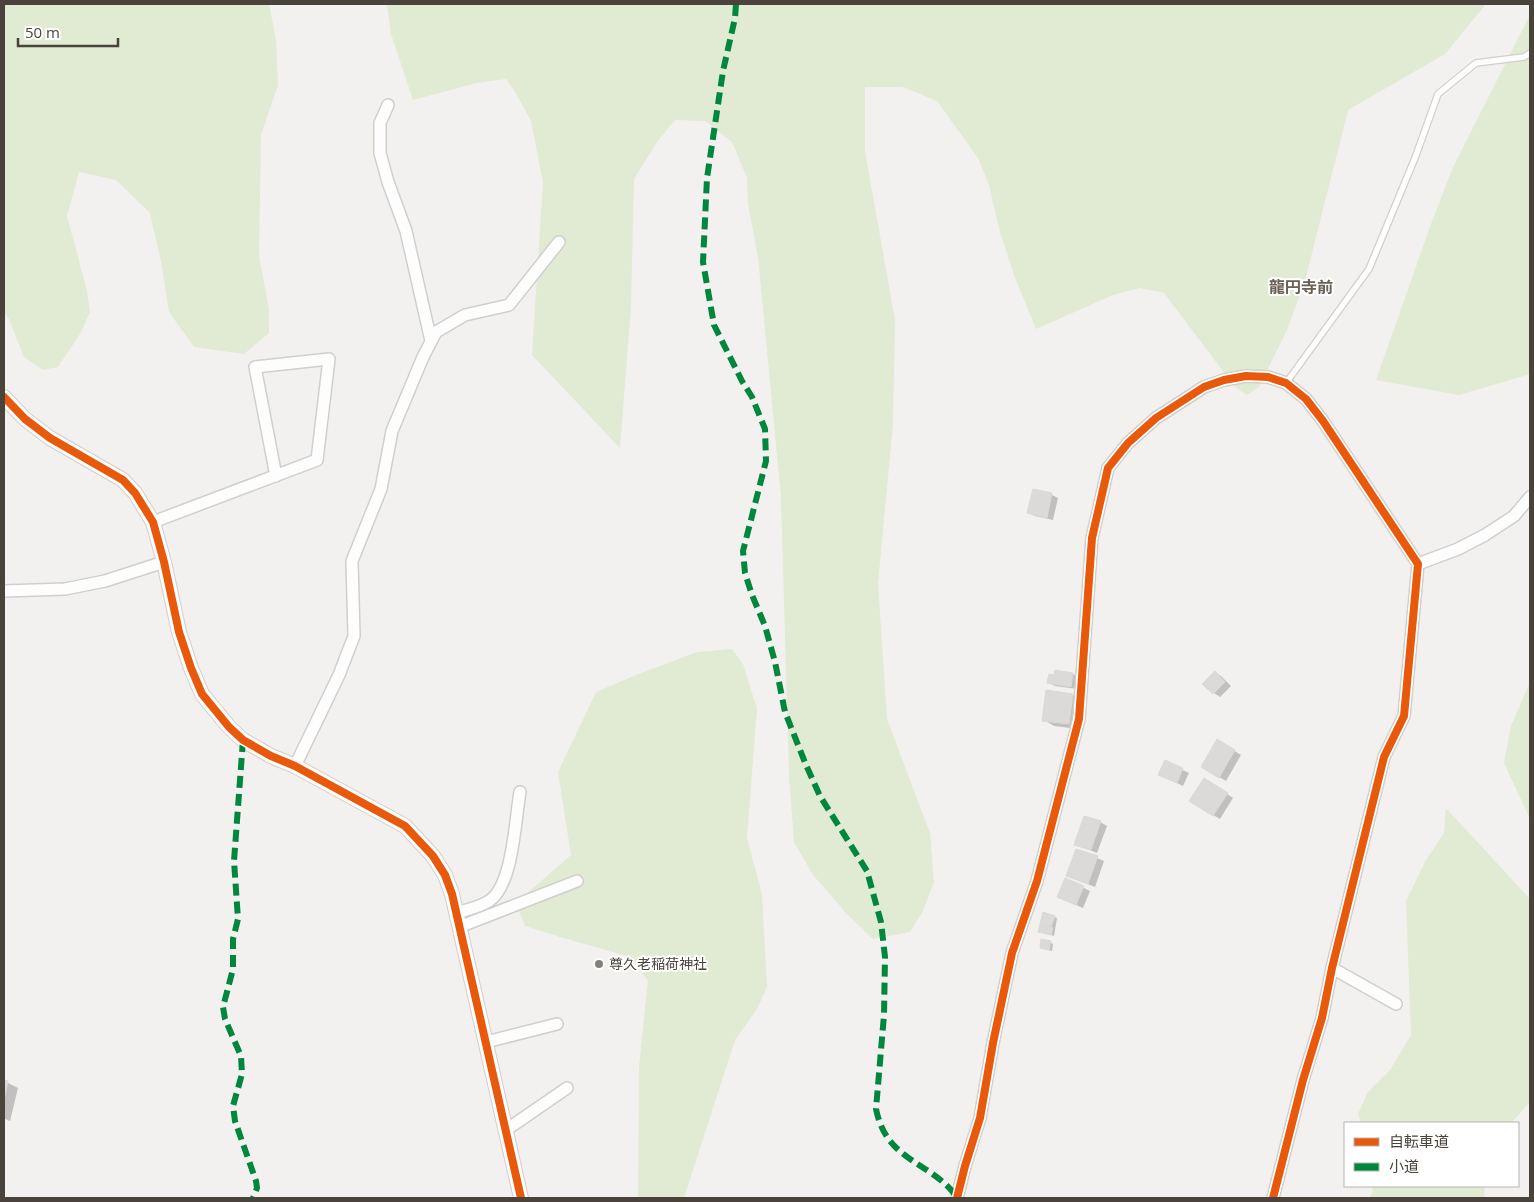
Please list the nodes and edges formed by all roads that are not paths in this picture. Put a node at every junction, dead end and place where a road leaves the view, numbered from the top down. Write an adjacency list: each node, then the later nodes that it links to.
1 (1530, 53): 5 (lane)
2 (388, 105): 4 (street)
3 (559, 242): 4 (street)
4 (432, 341): 13 (street)
5 (1286, 383): 11 (street); 24 (street)
6 (4, 397): 9 (street)
7 (276, 476): 7 (street); 9 (street)
8 (1530, 497): 11 (street)
9 (152, 522): 10 (street)
10 (164, 562): 12 (street); 13 (street)
11 (1418, 564): 17 (street)
12 (4, 591)
13 (295, 766): 16 (street)
14 (520, 792): 16 (street)
15 (577, 881): 16 (street)
16 (458, 920): 20 (street)
17 (1332, 968): 18 (street); 25 (street)
18 (1396, 1004)
19 (557, 1024): 20 (street)
20 (486, 1042): 22 (street)
21 (567, 1088): 22 (street)
22 (506, 1130): 23 (street)
23 (521, 1198)
24 (957, 1198)
25 (1273, 1198)

